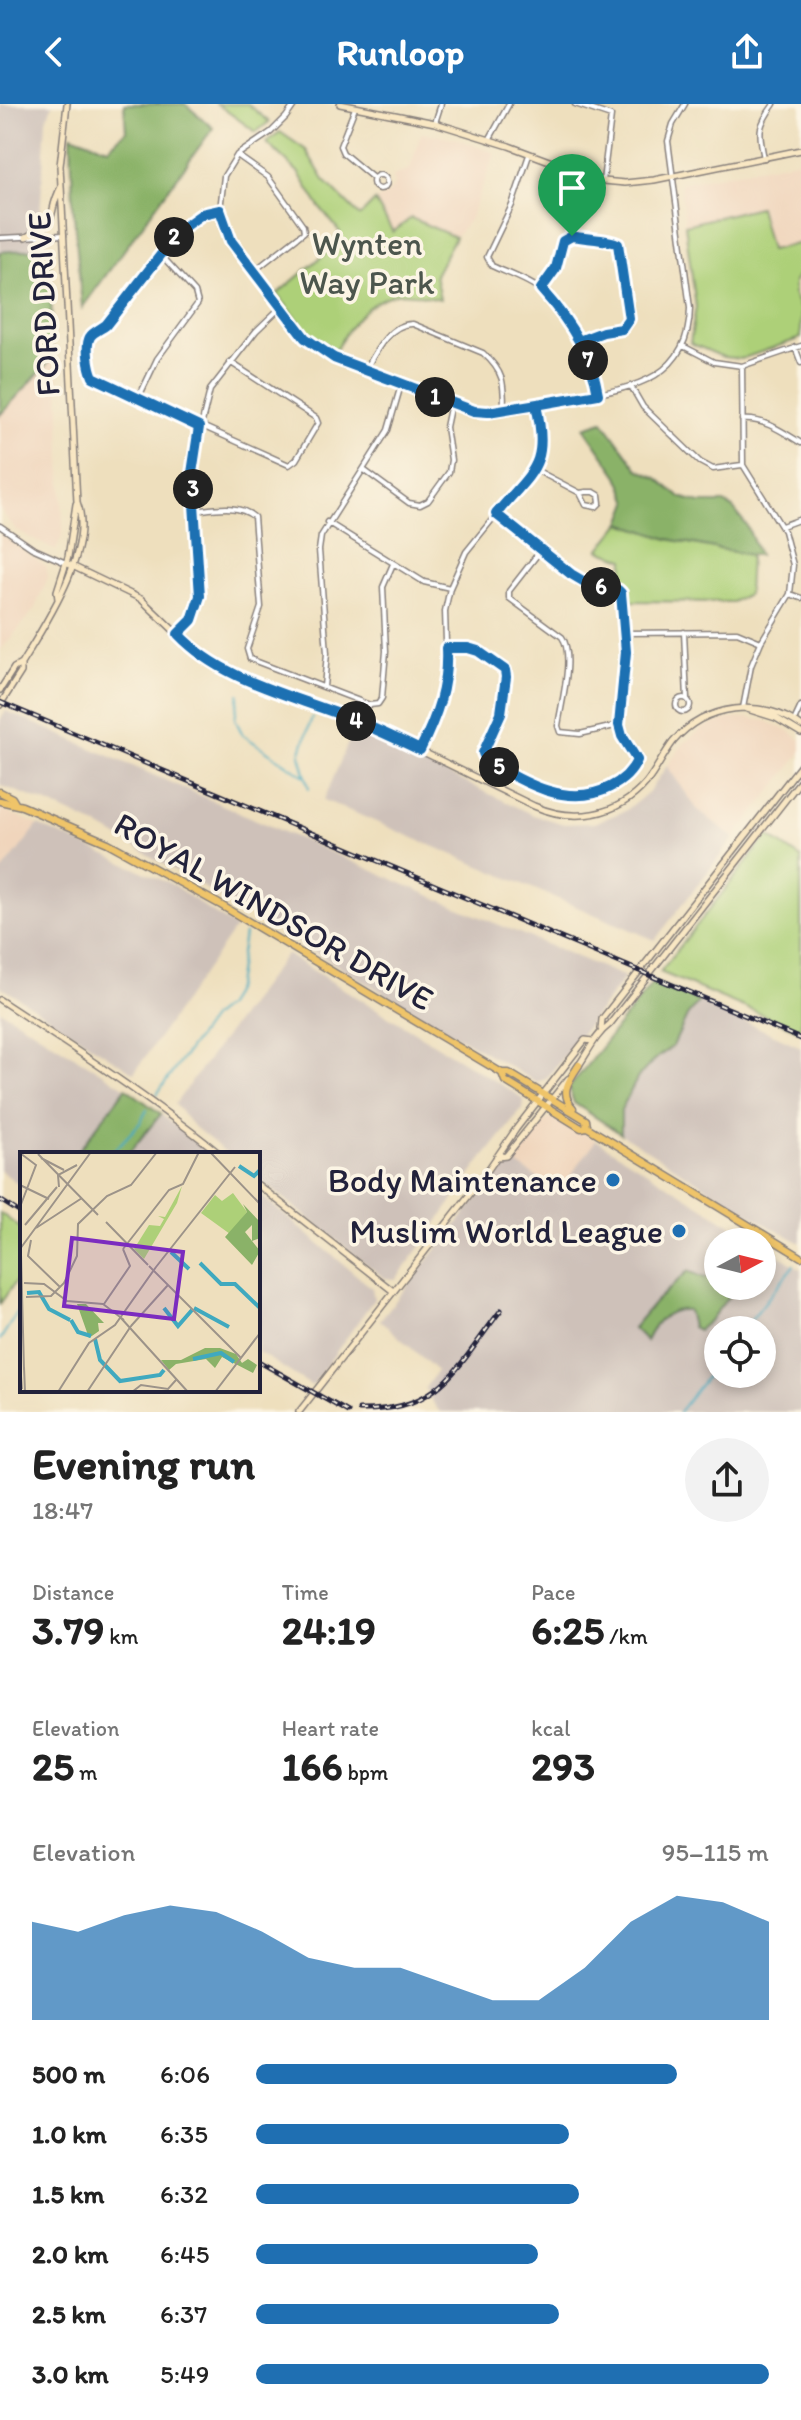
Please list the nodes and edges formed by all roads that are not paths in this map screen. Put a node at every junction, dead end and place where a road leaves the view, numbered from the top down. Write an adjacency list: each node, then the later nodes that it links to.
1 (67, 104): 19 (main road, FORD DRIVE)
2 (295, 104): 13 (street)
3 (340, 104): 9 (main road)
4 (441, 104): 10 (street)
5 (509, 104): 11 (street)
6 (575, 104): 18 (street)
7 (685, 104): 16 (street)
8 (774, 104): 15 (street)
9 (355, 108): 10 (main road); 17 (street)
10 (435, 123): 11 (main road)
11 (489, 140): 14 (main road)
12 (801, 150): 15 (main road)
13 (237, 155): 20 (street); 25 (street)
14 (529, 155): 18 (main road); 26 (street)
15 (764, 158): 16 (main road)
16 (672, 176): 18 (main road); 29 (street)
17 (373, 178)
18 (603, 181)
19 (62, 187): 21 (main road, FORD DRIVE); 22 (main road)
20 (220, 210): 24 (street); 25 (street)
21 (64, 235): 22 (street); 57 (main road, FORD DRIVE)
22 (26, 237): 23 (street)
23 (0, 238)
24 (161, 255): 38 (street); 38 (street)
25 (254, 271): 27 (street)
26 (541, 289): 28 (street); 28 (street)
27 (281, 307): 31 (street); 34 (street)
28 (579, 341): 37 (street)
29 (682, 346): 33 (street); 36 (street)
30 (798, 346): 32 (street); 33 (street)
31 (230, 362): 43 (street); 43 (street)
32 (801, 363)
33 (742, 366): 42 (street)
34 (365, 371): 35 (street); 41 (street)
35 (401, 385): 39 (street); 47 (street)
36 (632, 388): 37 (street); 45 (street)
37 (598, 394): 40 (street)
38 (139, 398): 43 (street)
39 (451, 403): 41 (street); 47 (street)
40 (536, 405): 41 (street); 46 (street)
41 (504, 410)
42 (742, 420): 44 (street); 45 (street)
43 (199, 427): 49 (street)
44 (801, 443)
45 (743, 465): 54 (street)
46 (534, 469): 48 (street); 50 (street)
47 (364, 470): 52 (street)
48 (580, 493): 48 (street)
49 (194, 511): 63 (street); 67 (street)
50 (496, 514): 55 (street); 58 (street)
51 (801, 519): 54 (street)
52 (327, 522): 56 (street); 67 (street)
53 (0, 526): 57 (street)
54 (782, 526): 59 (street)
55 (541, 550): 62 (street); 74 (street)
56 (393, 564): 58 (street); 67 (street)
57 (69, 565): 63 (main road); 66 (main road, FORD DRIVE)
58 (450, 588): 65 (street)
59 (790, 594): 60 (street); 64 (street)
60 (801, 598)
61 (684, 632): 62 (street); 64 (street); 69 (street)
62 (626, 633): 74 (street)
63 (178, 634): 77 (main road)
64 (761, 642): 72 (street)
65 (446, 648): 74 (street); 77 (street)
66 (21, 664): 68 (main road, FORD DRIVE); 70 (main road, FORD DRIVE)
67 (324, 687)
68 (0, 690)
69 (687, 699)
70 (0, 705)
71 (801, 706): 73 (street)
72 (743, 708): 73 (main road); 76 (main road); 77 (main road)
73 (794, 721): 75 (main road)
74 (619, 725)
75 (801, 726)
76 (801, 733)
77 (420, 750)
78 (801, 765): 84 (main road)
79 (801, 780): 84 (main road)
80 (0, 792): 82 (main road, ROYAL WINDSOR DRIVE)
81 (0, 801): 82 (main road, ROYAL WINDSOR DRIVE)
82 (15, 803): 87 (main road, ROYAL WINDSOR DRIVE)
83 (0, 1000): 94 (main road)
84 (601, 1030): 85 (main road)
85 (593, 1041): 86 (main road); 88 (main road)
86 (579, 1065): 89 (main road); 92 (main road)
87 (502, 1073): 88 (main road, ROYAL WINDSOR DRIVE); 90 (main road, ROYAL WINDSOR DRIVE)
88 (543, 1094): 89 (main road, ROYAL WINDSOR DRIVE); 90 (main road)
89 (552, 1099): 91 (main road); 92 (main road, ROYAL WINDSOR DRIVE)
90 (537, 1101): 91 (main road, ROYAL WINDSOR DRIVE); 95 (main road)
91 (547, 1106): 93 (main road, ROYAL WINDSOR DRIVE); 95 (main road)
92 (584, 1119): 93 (main road)
93 (587, 1127): 97 (main road, ROYAL WINDSOR DRIVE)
94 (218, 1152)
95 (498, 1157): 98 (main road)
96 (260, 1187): 98 (main road)
97 (801, 1257)
98 (393, 1291): 99 (main road)
99 (299, 1412)

